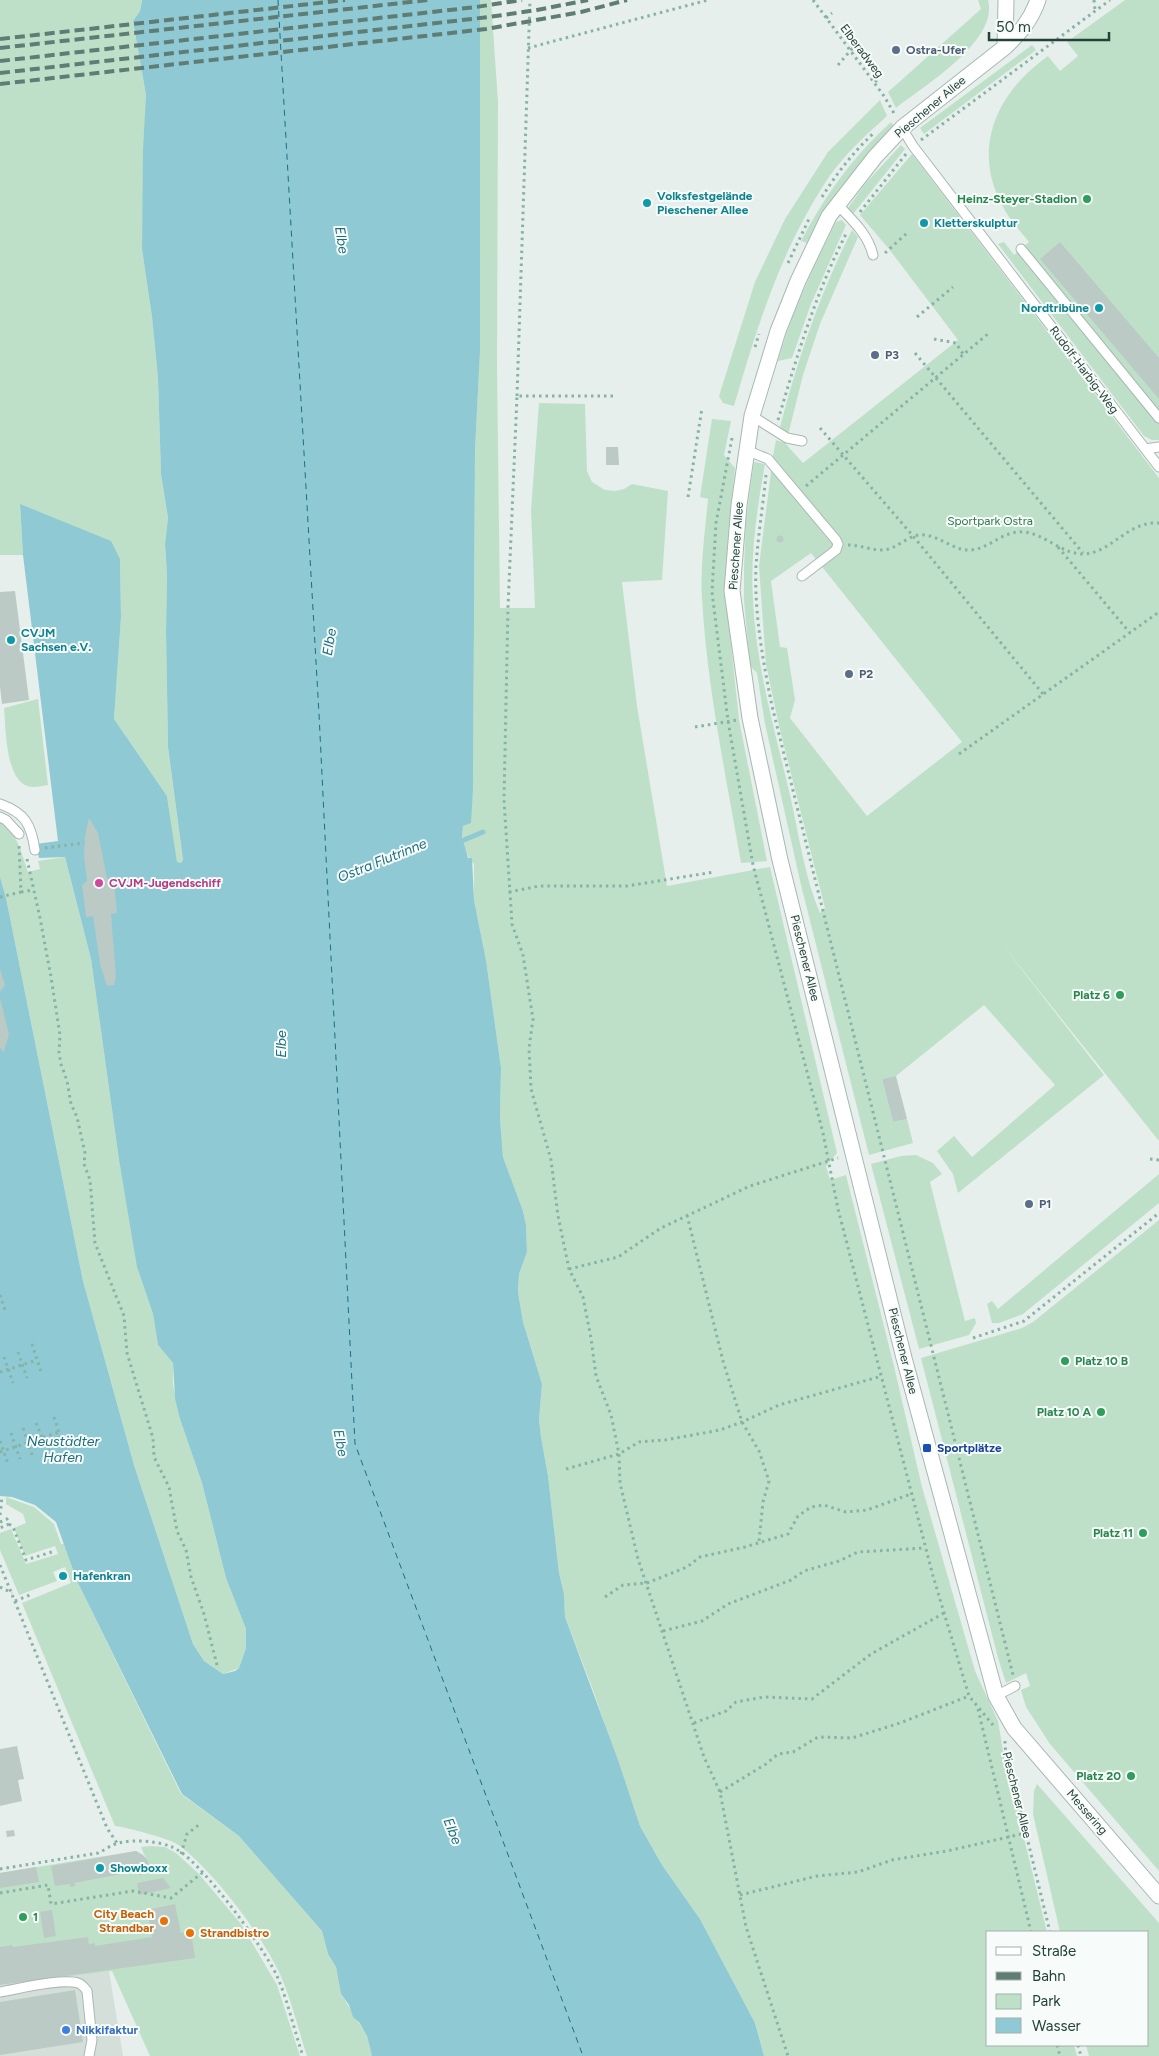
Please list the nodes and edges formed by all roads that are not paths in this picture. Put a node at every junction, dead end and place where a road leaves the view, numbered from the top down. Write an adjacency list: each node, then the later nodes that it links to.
1 (1006, 0): 3 (street)
2 (1038, 0): 3 (street, Pieschener Allee)
3 (1005, 47): 4 (street, Pieschener Allee)
4 (896, 124): 5 (street, Pieschener Allee); 12 (lane, Rudolf-Harbig-Weg)
5 (838, 205): 7 (lane); 8 (street, Pieschener Allee)
6 (1021, 249): 9 (lane)
7 (872, 255)
8 (752, 416): 10 (lane); 13 (street, Pieschener Allee)
9 (1159, 418)
10 (802, 441)
11 (1159, 447): 12 (lane)
12 (1145, 449): 14 (lane, Rudolf-Harbig-Weg)
13 (746, 450): 15 (lane); 21 (street, Pieschener Allee)
14 (1159, 467)
15 (802, 576)
16 (0, 804): 19 (lane)
17 (0, 817): 18 (lane)
18 (19, 834)
19 (35, 850)
20 (1015, 1686): 21 (lane)
21 (996, 1696): 22 (street, Pieschener Allee)
22 (1010, 1734): 23 (street, Messering)
23 (1159, 1896)
24 (0, 1992): 25 (lane)
25 (88, 2056)

